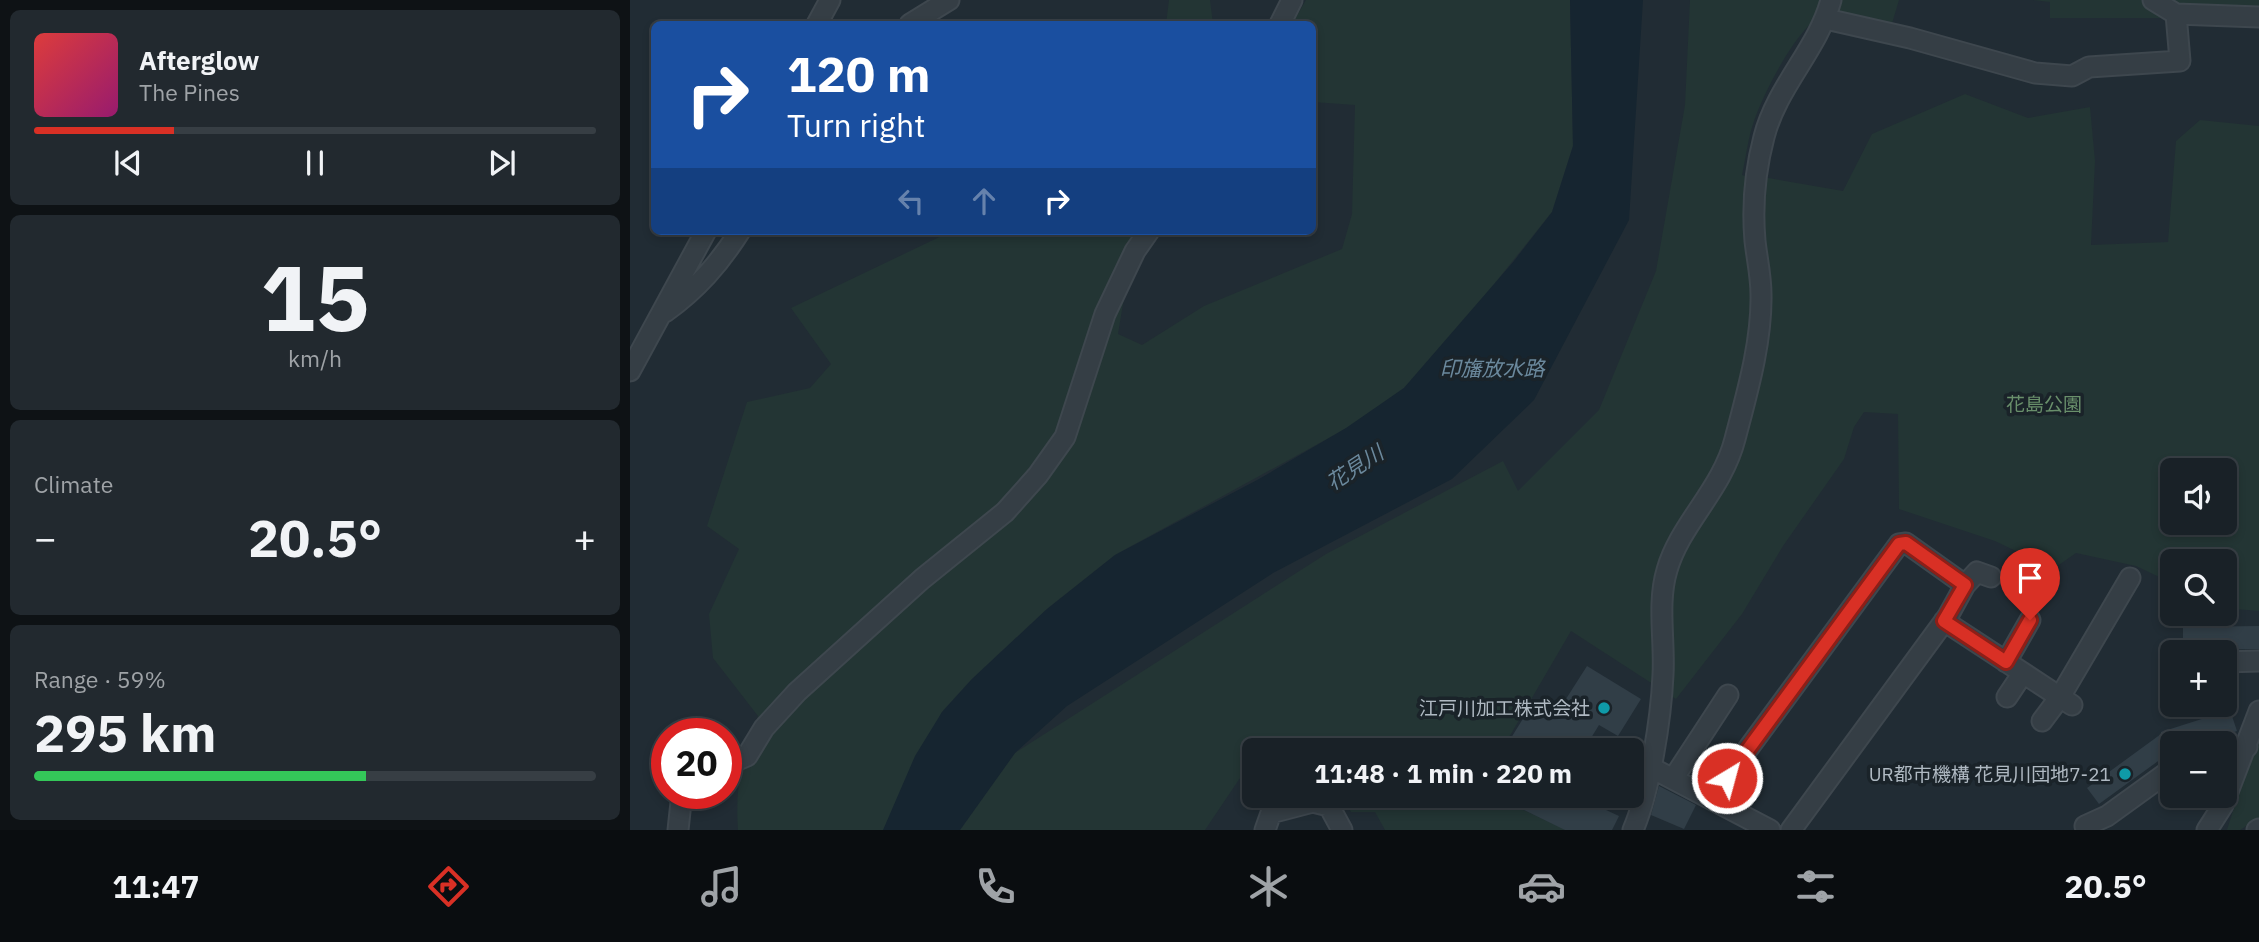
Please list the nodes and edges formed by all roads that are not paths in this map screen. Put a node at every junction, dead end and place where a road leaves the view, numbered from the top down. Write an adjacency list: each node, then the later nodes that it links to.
1 (830, 0): 8 (street)
2 (949, 0): 9 (street)
3 (1292, 0): 10 (street)
4 (2152, 0): 6 (street)
5 (1829, 9): 6 (street); 33 (street)
6 (2176, 13): 7 (street)
7 (2259, 17)
8 (819, 21)
9 (915, 21)
10 (1282, 21)
11 (704, 235): 14 (street)
12 (737, 235): 14 (street)
13 (1146, 235): 32 (street)
14 (662, 314): 15 (street)
15 (630, 371)
16 (1991, 578): 18 (street)
17 (2130, 578): 27 (street)
18 (1965, 585): 20 (street); 36 (street)
19 (2030, 620): 22 (street)
20 (1944, 621): 22 (street); 44 (street)
21 (2259, 661): 23 (street)
22 (2006, 662): 24 (street)
23 (2237, 662)
24 (2023, 673): 26 (street); 27 (street)
25 (1728, 695): 35 (street)
26 (2007, 696)
27 (2066, 701): 29 (street)
28 (2259, 711): 30 (street)
29 (2042, 721)
30 (2247, 747): 31 (street); 45 (street)
31 (2237, 750)
32 (742, 758)
33 (1650, 767): 35 (street); 42 (street)
34 (2160, 778): 38 (street)
35 (1673, 779): 36 (street)
36 (1711, 799): 43 (street)
37 (680, 809): 39 (street)
38 (2085, 827)
39 (678, 830)
40 (1265, 830): 41 (street)
41 (1342, 830)
42 (1633, 830)
43 (1770, 830)
44 (1791, 830)
45 (2207, 830)

